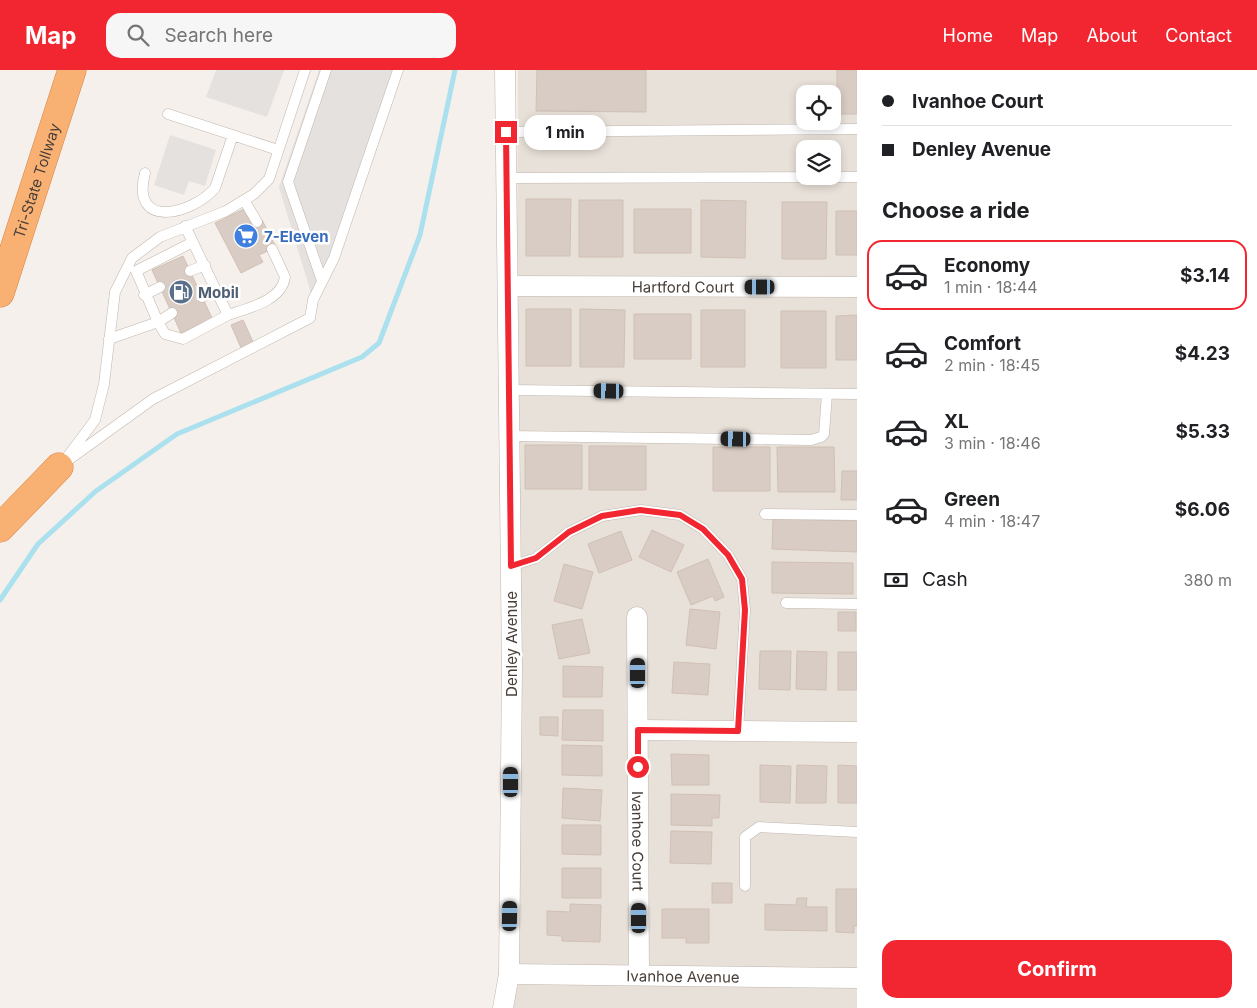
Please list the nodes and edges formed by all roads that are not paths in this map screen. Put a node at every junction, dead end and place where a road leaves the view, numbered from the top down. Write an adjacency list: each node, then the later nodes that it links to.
1 (72, 70): 26 (highway, Tri-State Tollway)
2 (304, 70): 10 (lane)
3 (326, 70): 21 (lane)
4 (398, 70): 21 (lane)
5 (505, 70): 8 (street, Denley Avenue)
6 (168, 114): 9 (lane)
7 (857, 129): 8 (lane)
8 (506, 132): 12 (street, Denley Avenue)
9 (233, 135): 10 (lane); 11 (lane)
10 (278, 150): 14 (lane)
11 (145, 173)
12 (507, 178): 13 (lane); 22 (street, Denley Avenue)
13 (857, 178)
14 (244, 200): 15 (lane); 16 (lane)
15 (257, 222)
16 (185, 226): 17 (lane); 32 (lane)
17 (192, 242): 19 (lane); 27 (lane)
18 (272, 249): 30 (lane)
19 (205, 265): 20 (lane); 25 (lane)
20 (190, 271)
21 (322, 281): 37 (lane)
22 (509, 286): 24 (street, Hartford Court); 33 (street, Denley Avenue)
23 (160, 287): 27 (lane)
24 (857, 287)
25 (216, 290): 28 (lane); 30 (lane)
26 (0, 293)
27 (144, 295): 31 (lane)
28 (202, 297)
29 (172, 313): 31 (lane)
30 (228, 315): 31 (lane)
31 (158, 322): 32 (lane)
32 (109, 339): 37 (lane)
33 (510, 390): 34 (lane); 36 (street, Denley Avenue)
34 (828, 394): 35 (lane); 36 (lane)
35 (857, 394)
36 (510, 436): 41 (street, Denley Avenue)
37 (60, 467): 40 (highway)
38 (765, 514): 39 (lane)
39 (857, 515)
40 (0, 528)
41 (511, 566): 46 (lane); 50 (street, Denley Avenue)
42 (786, 603): 43 (lane)
43 (857, 604)
44 (637, 617): 45 (street, Ivanhoe Court)
45 (638, 730): 46 (street); 51 (street, Ivanhoe Court)
46 (738, 731): 47 (street)
47 (857, 732)
48 (857, 832): 49 (lane)
49 (745, 886)
50 (509, 974): 51 (street, Ivanhoe Avenue); 53 (street, Denley Avenue)
51 (639, 975): 52 (street, Ivanhoe Avenue)
52 (857, 978)
53 (503, 1008)

